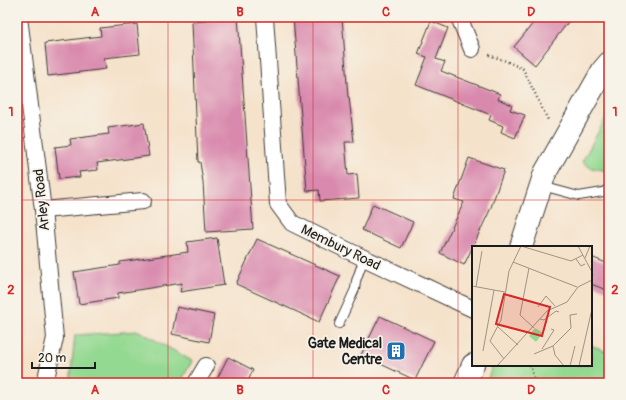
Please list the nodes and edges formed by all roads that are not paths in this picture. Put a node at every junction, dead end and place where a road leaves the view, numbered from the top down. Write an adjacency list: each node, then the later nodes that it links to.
1 (19, 17): 9 (street, Arley Road)
2 (265, 17): 11 (street, Membury Road)
3 (463, 17): 4 (street)
4 (472, 49)
5 (609, 63): 6 (main road)
6 (541, 186): 7 (lane); 10 (main road)
7 (609, 188)
8 (143, 201): 9 (street)
9 (43, 210): 16 (street, Arley Road)
10 (521, 246)
11 (364, 258): 12 (street, Membury Road); 13 (lane)
12 (472, 309)
13 (339, 324)
14 (206, 366): 17 (street)
15 (473, 366): 18 (main road)
16 (45, 383)
17 (196, 383)
18 (465, 383)

